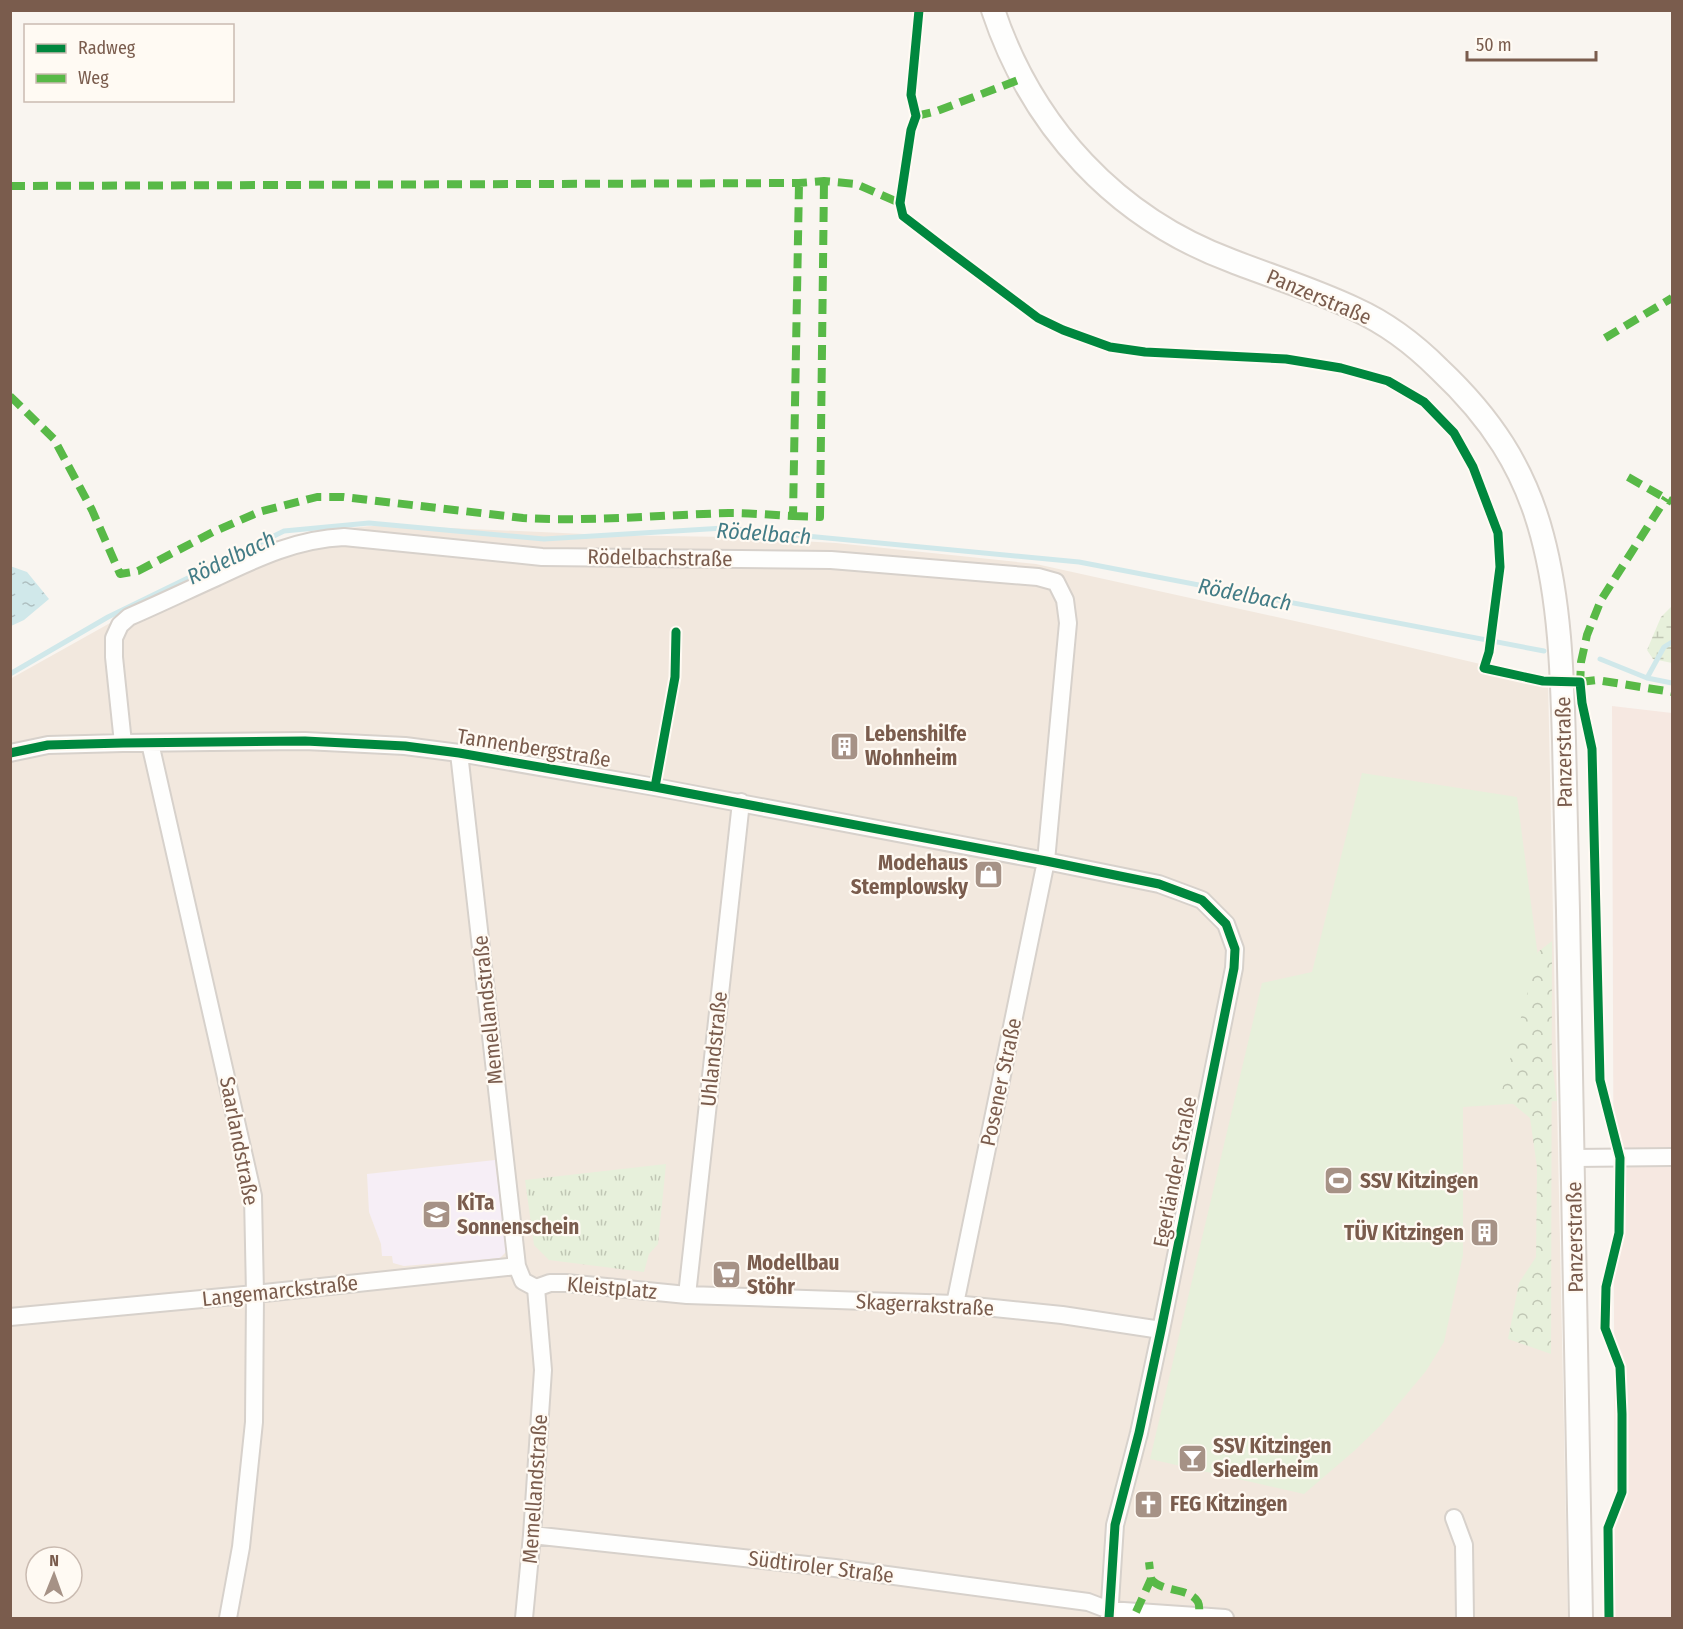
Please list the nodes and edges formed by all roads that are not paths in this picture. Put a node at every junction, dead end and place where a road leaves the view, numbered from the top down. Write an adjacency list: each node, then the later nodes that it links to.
1 (993, 10): 9 (main road, Panzerstraße)
2 (123, 743): 3 (street, Tannenbergstraße); 4 (street, Tannenbergstraße); 7 (street, Rödelbachstraße)
3 (150, 743): 5 (street, Tannenbergstraße); 12 (street, Saarlandstraße)
4 (10, 753)
5 (459, 753): 6 (street, Tannenbergstraße); 10 (street, Memellandstraße)
6 (741, 802): 7 (street, Tannenbergstraße); 13 (street, Uhlandstraße)
7 (1046, 861): 14 (street, Posener Straße); 16 (street, Egerländer Straße)
8 (1672, 1157): 9 (street)
9 (1574, 1158): 24 (main road, Panzerstraße)
10 (517, 1266): 11 (street); 12 (street, Langemarckstraße)
11 (536, 1288): 13 (street, Kleistplatz); 18 (street, Memellandstraße)
12 (255, 1294): 15 (street, Langemarckstraße); 20 (street, Saarlandstraße)
13 (687, 1295): 14 (street, Skagerrakstraße)
14 (956, 1304): 16 (street, Skagerrakstraße)
15 (10, 1317)
16 (1161, 1330): 19 (street, Egerländer Straße)
17 (1454, 1518): 23 (street)
18 (532, 1535): 19 (street, Südtiroler Straße); 21 (street, Memellandstraße)
19 (1109, 1614): 22 (street, Südtiroler Straße)
20 (228, 1618)
21 (524, 1618)
22 (1225, 1618)
23 (1465, 1618)
24 (1581, 1618)

